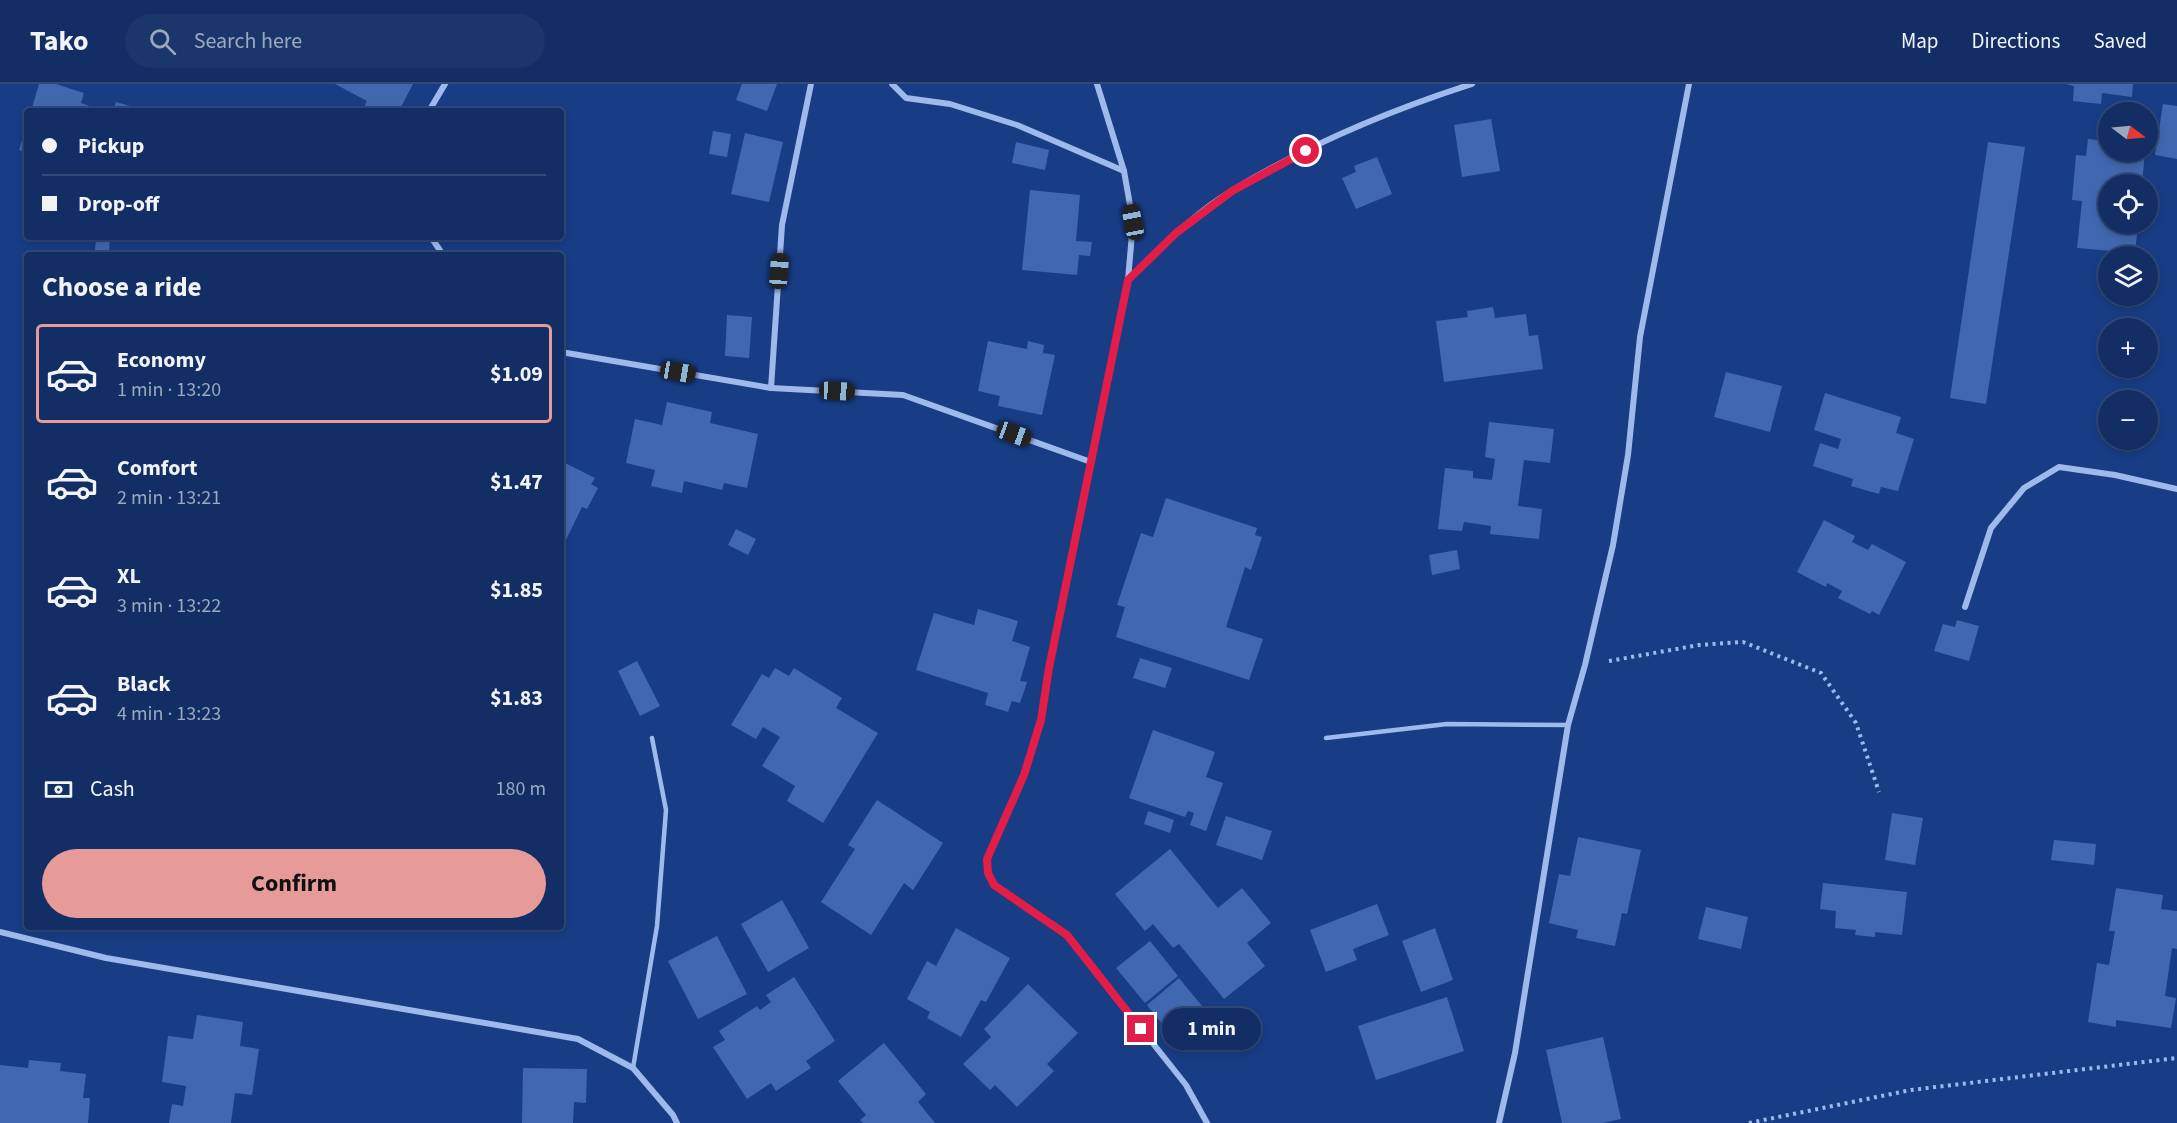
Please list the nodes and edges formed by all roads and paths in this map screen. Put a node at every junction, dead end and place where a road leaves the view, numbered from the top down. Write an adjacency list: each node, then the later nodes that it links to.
1 (445, 84): 7 (street)
2 (811, 84): 11 (street)
3 (892, 84): 8 (street)
4 (1097, 84): 8 (street)
5 (1472, 84): 9 (street)
6 (1689, 84): 15 (street)
7 (431, 108)
8 (1124, 171): 9 (street)
9 (1128, 280): 12 (street)
10 (564, 353): 11 (street)
11 (771, 388): 12 (street)
12 (1091, 462): 24 (street)
13 (2177, 489): 14 (street)
14 (1965, 607)
15 (1585, 665): 16 (street); 19 (path)
16 (1568, 725): 18 (lane); 25 (street)
17 (651, 738): 22 (lane)
18 (1326, 738)
19 (1880, 792)
20 (0, 932): 22 (street)
21 (2177, 1058): 26 (path)
22 (633, 1068): 23 (street)
23 (677, 1123)
24 (1206, 1123)
25 (1499, 1123)
26 (1749, 1123)

